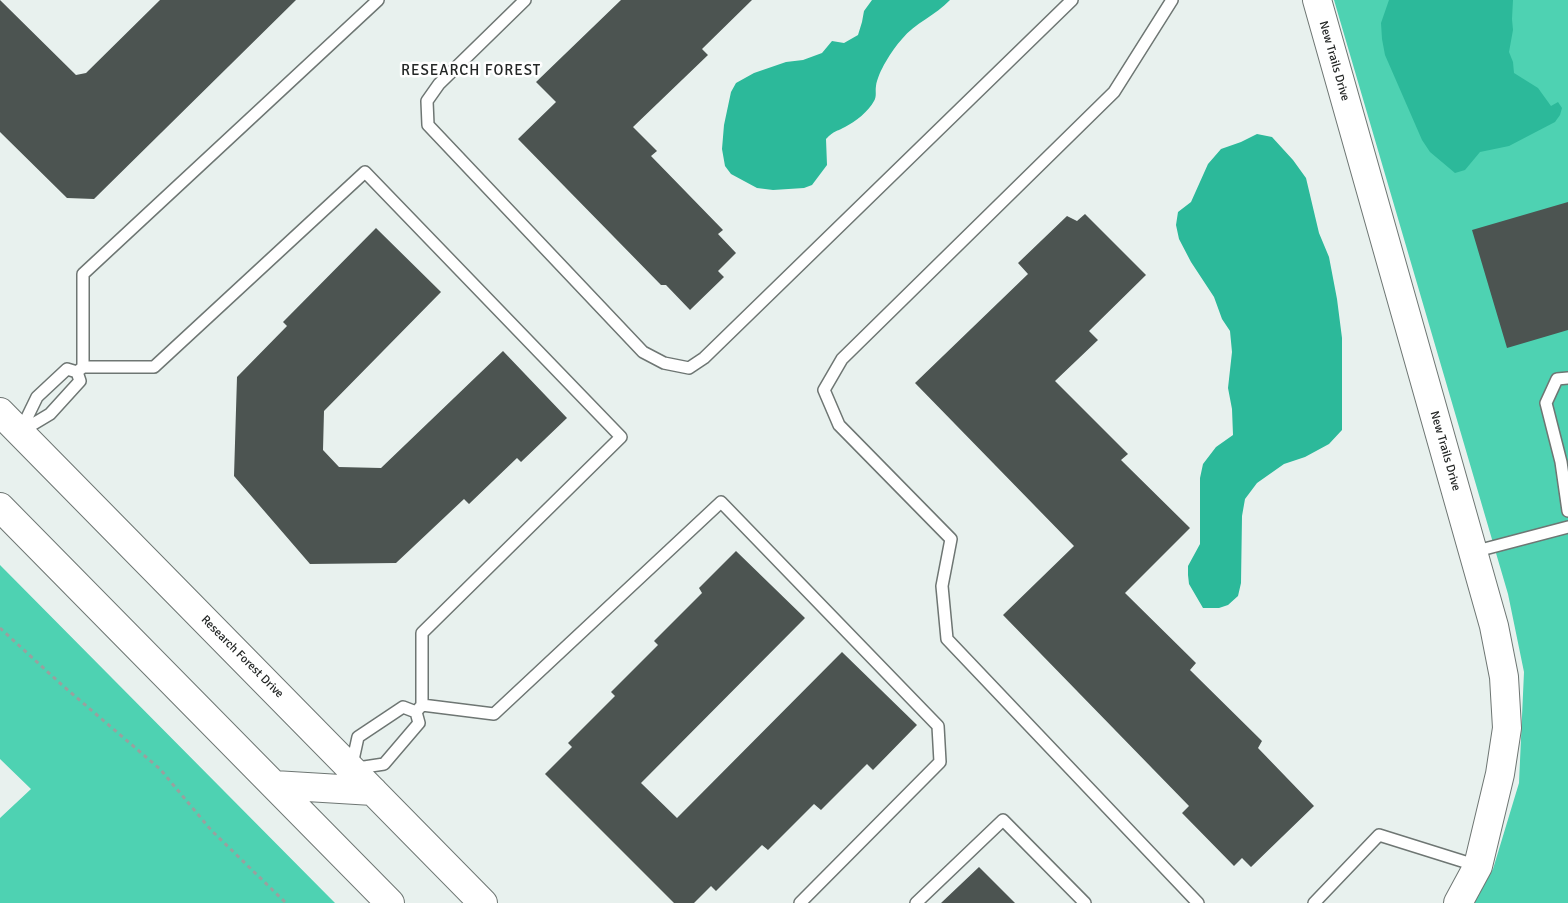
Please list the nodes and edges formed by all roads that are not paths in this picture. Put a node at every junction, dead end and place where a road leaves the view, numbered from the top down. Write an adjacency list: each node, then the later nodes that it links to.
1 (378, 0): 6 (lane)
2 (525, 0): 3 (lane)
3 (1072, 0)
4 (1172, 0): 24 (lane)
5 (1317, 0): 13 (main road, New Trails Drive)
6 (80, 370): 9 (lane); 9 (lane); 14 (lane)
7 (1568, 378): 11 (lane)
8 (0, 412): 9 (main road, Research Forest Drive)
9 (20, 432): 15 (main road, Research Forest Drive)
10 (0, 507): 16 (main road)
11 (1568, 511)
12 (1568, 527): 13 (lane)
13 (1473, 552): 18 (main road, New Trails Drive)
14 (419, 708): 15 (lane); 15 (lane); 21 (lane)
15 (352, 769): 17 (main road, Research Forest Drive)
16 (274, 785): 17 (main road); 19 (main road)
17 (373, 791): 20 (main road, Research Forest Drive)
18 (1478, 866): 25 (lane); 26 (main road, New Trails Drive)
19 (390, 903)
20 (483, 903)
21 (800, 903)
22 (916, 903): 23 (lane)
23 (1085, 903)
24 (1198, 903)
25 (1314, 903)
26 (1458, 903)

